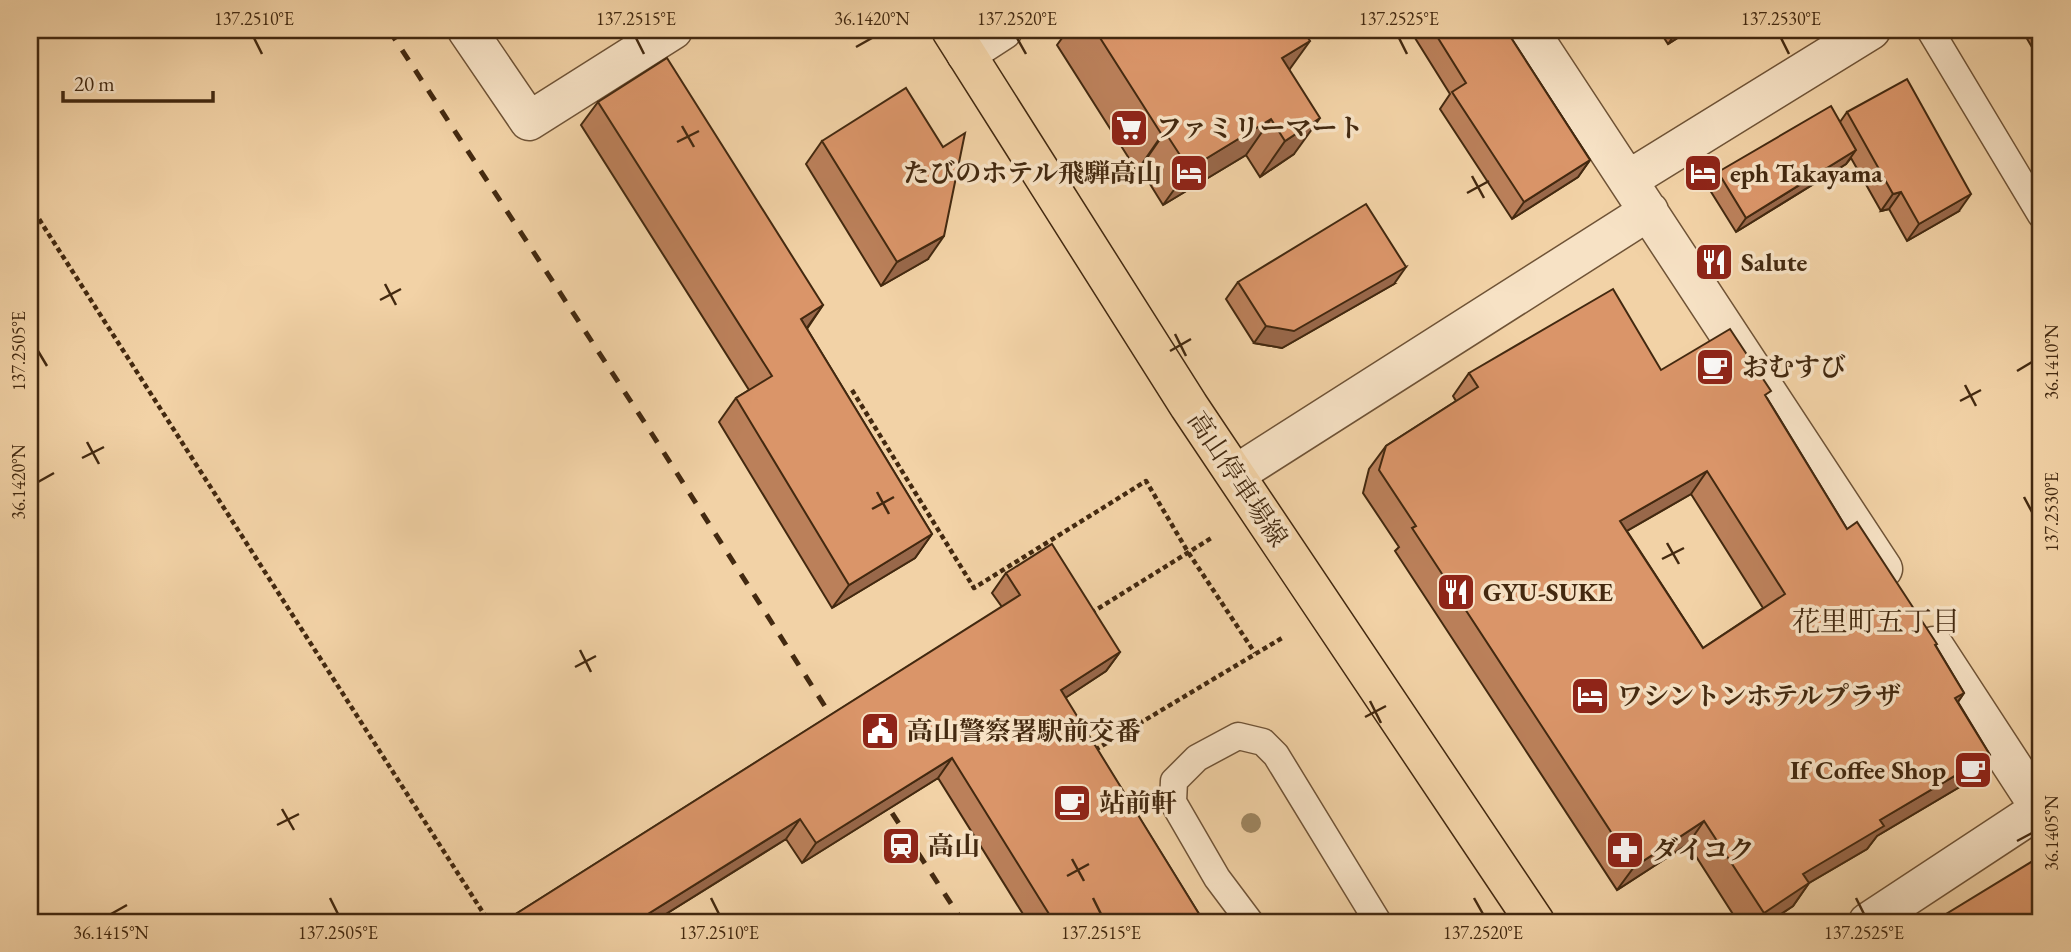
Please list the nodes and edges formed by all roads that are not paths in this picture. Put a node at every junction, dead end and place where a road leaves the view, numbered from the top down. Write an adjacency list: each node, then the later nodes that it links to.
1 (467, 30): 2 (street)
2 (673, 30)
3 (1003, 30): 7 (street)
4 (1530, 30): 8 (street)
5 (1871, 30): 8 (street)
6 (1930, 30): 10 (lane)
7 (958, 42): 11 (main road, 高山停車場線)
8 (1629, 180): 9 (street)
9 (1649, 212): 11 (street); 12 (street)
10 (2041, 215)
11 (1236, 474): 15 (main road, 高山停車場線)
12 (2041, 809): 16 (street)
13 (1250, 922): 14 (lane)
14 (1378, 922)
15 (1535, 922)
16 (1868, 922)

